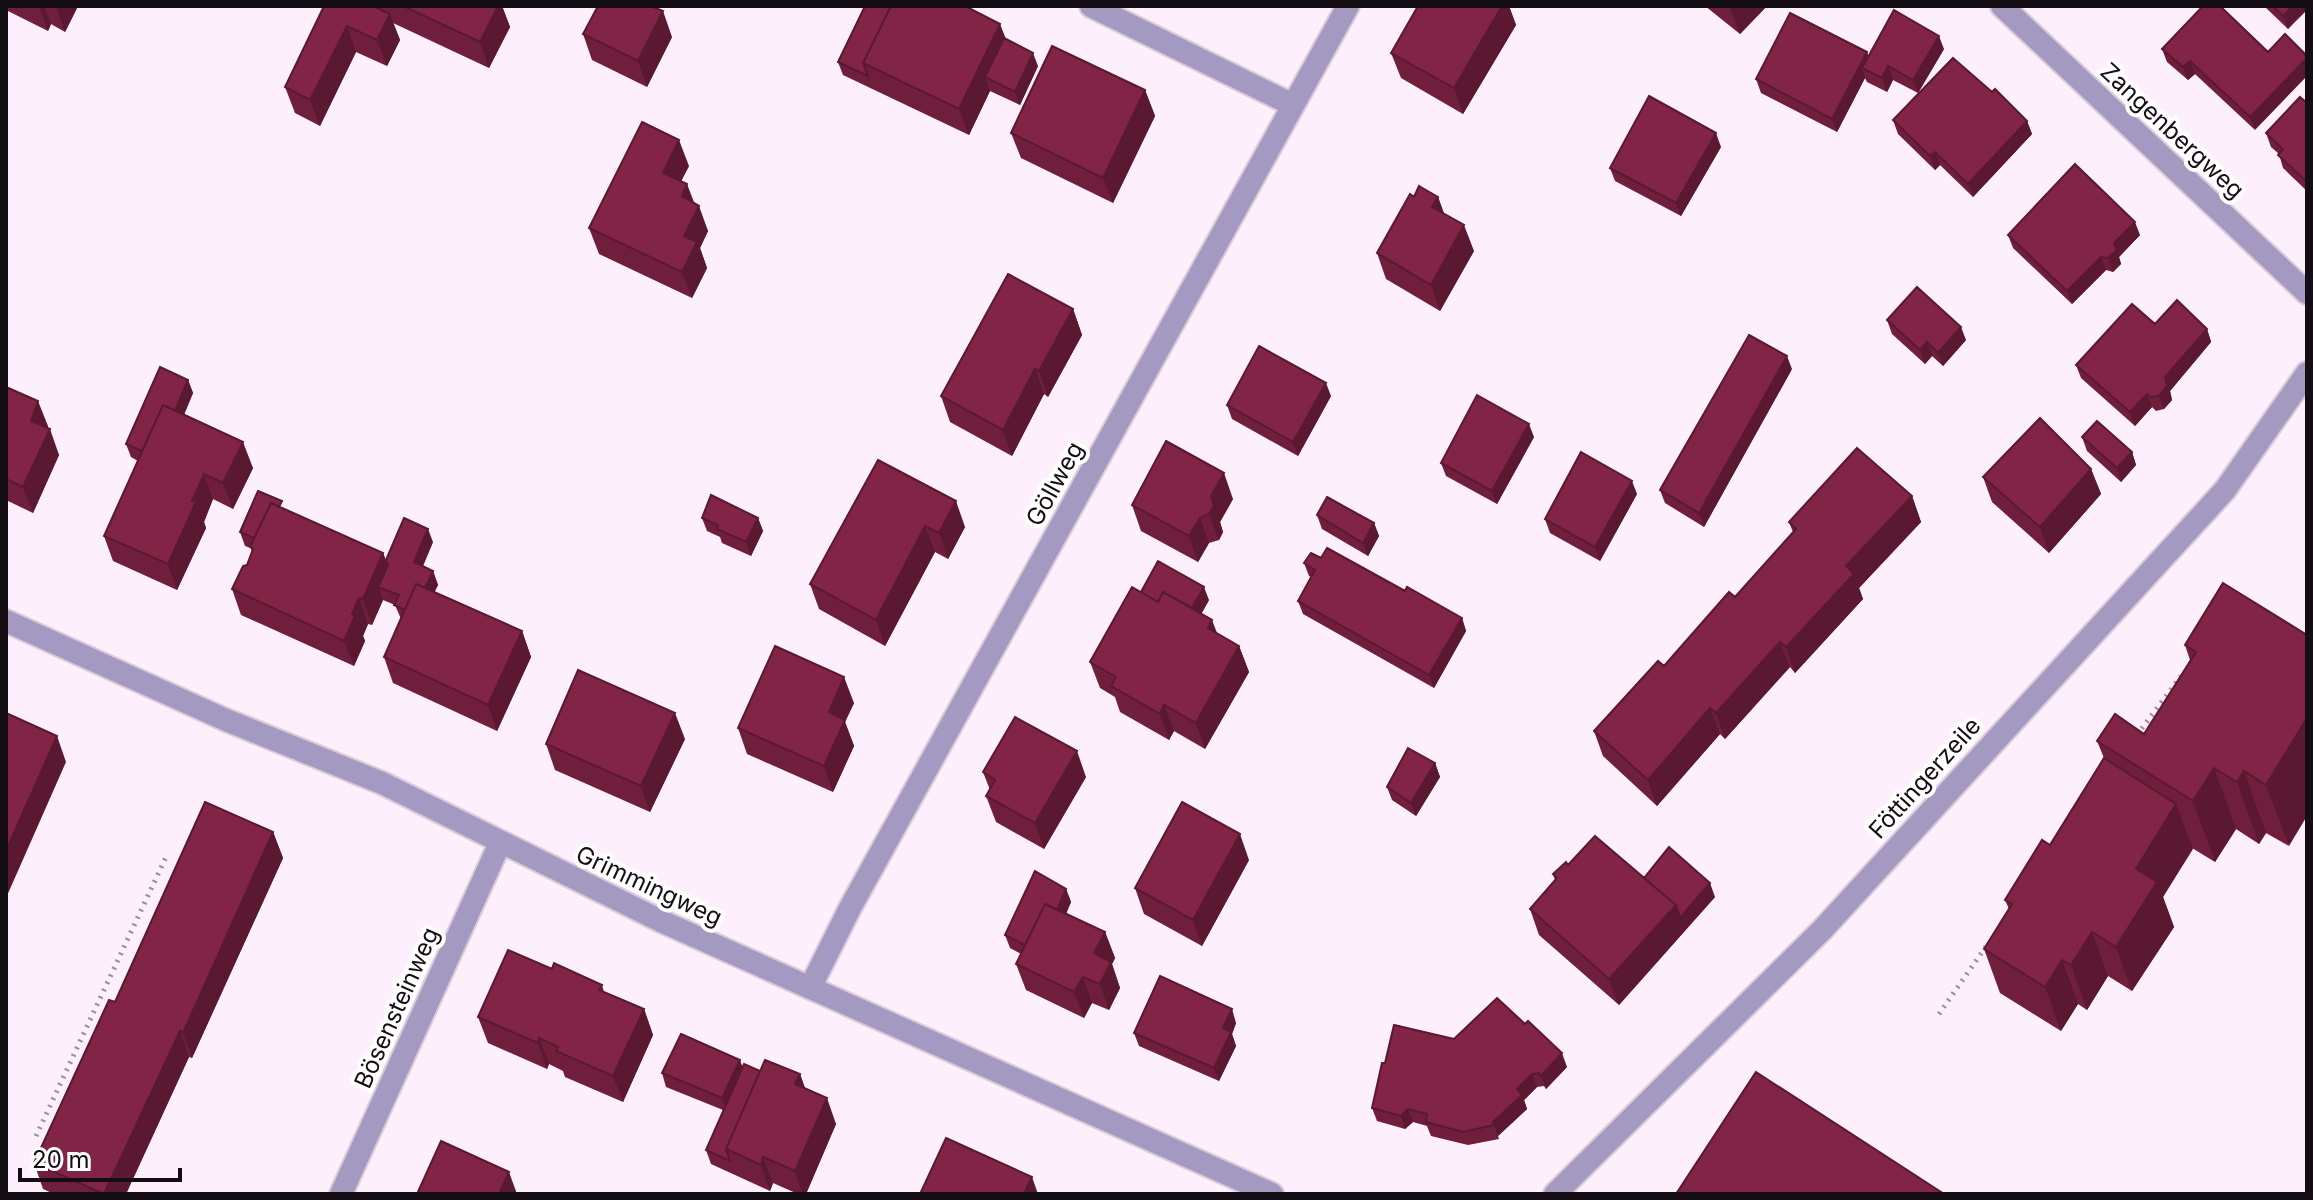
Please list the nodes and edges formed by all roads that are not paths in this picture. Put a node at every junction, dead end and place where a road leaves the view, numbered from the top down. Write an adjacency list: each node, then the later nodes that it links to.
1 (1091, 6): 4 (street)
2 (1348, 6): 4 (street, Göllweg)
3 (2002, 6): 5 (street, Zangenbergweg)
4 (1293, 105): 9 (street, Göllweg)
5 (2307, 293)
6 (2307, 373): 12 (street, Föttingerzeile)
7 (6, 621): 8 (street, Grimmingweg)
8 (500, 843): 9 (street, Grimmingweg); 10 (street, Bösensteinweg)
9 (810, 988): 11 (street, Grimmingweg)
10 (341, 1194)
11 (1272, 1194)
12 (1555, 1194)

